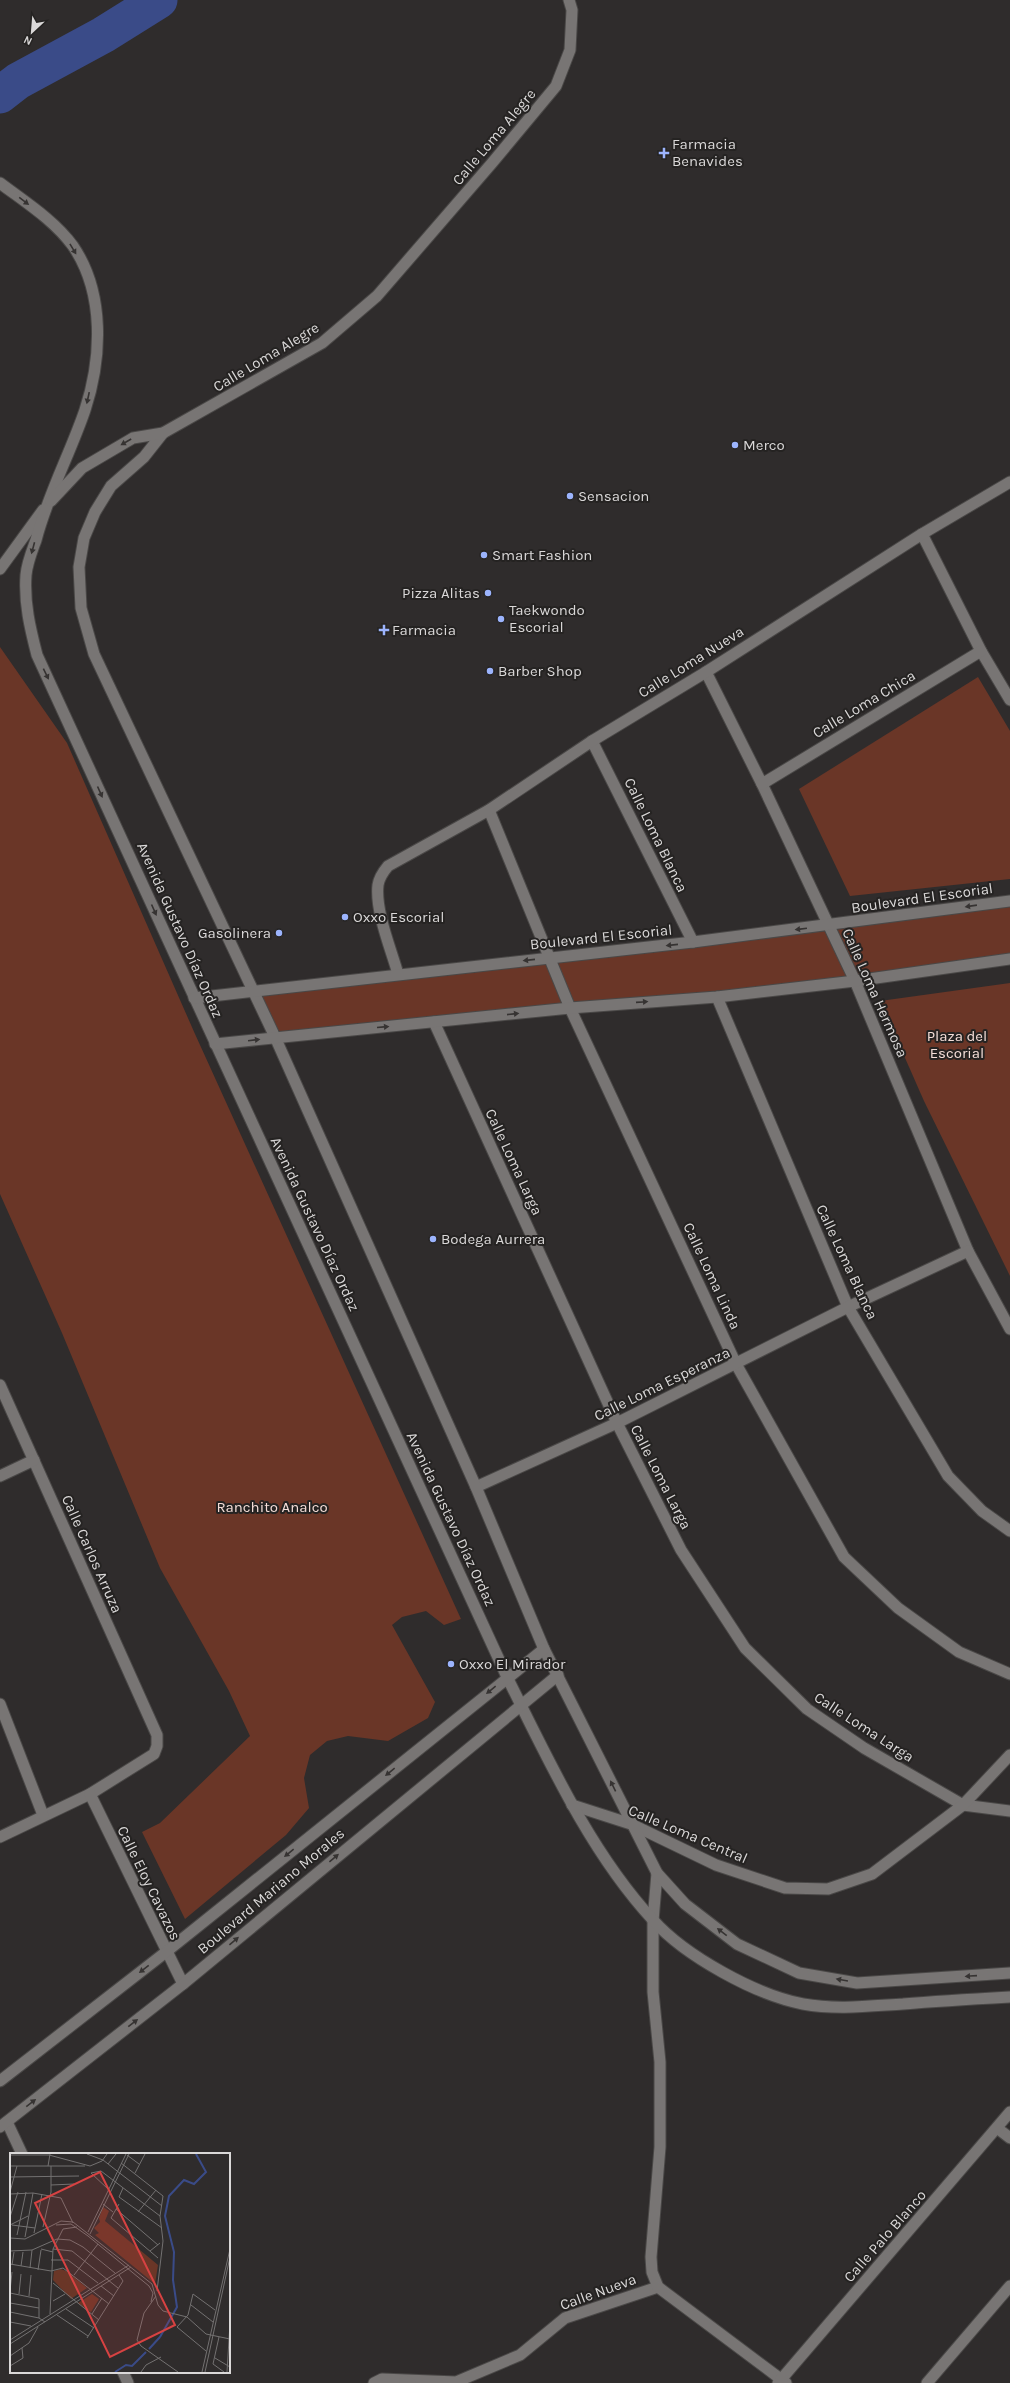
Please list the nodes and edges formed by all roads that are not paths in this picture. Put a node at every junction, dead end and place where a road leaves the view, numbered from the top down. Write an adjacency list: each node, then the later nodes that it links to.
1 (569, 0): 3 (street, Calle Loma Alegre)
2 (0, 183): 5 (street, Avenida Gustavo Díaz Ordaz, one-way to 5)
3 (163, 433): 5 (street, Calle Loma Alegre, one-way to 5); 21 (street)
4 (1010, 482): 6 (street, Calle Loma Nueva)
5 (44, 510): 7 (street, Calle Loma Alegre); 23 (street, Avenida Gustavo Díaz Ordaz, one-way to 23)
6 (922, 534): 8 (street); 9 (street, Calle Loma Nueva)
7 (0, 569)
8 (982, 651): 10 (street); 12 (street, Calle Loma Chica)
9 (706, 672): 11 (street, Calle Loma Nueva); 12 (street, Calle Loma Hermosa)
10 (1010, 700)
11 (592, 741): 13 (street, Calle Loma Nueva); 16 (street, Calle Loma Blanca)
12 (762, 784): 15 (street, Calle Loma Hermosa)
13 (489, 810): 17 (street, Calle Loma Linda); 19 (street, Calle Loma Nueva)
14 (1010, 901): 15 (street, Boulevard El Escorial, one-way to 15)
15 (829, 926): 16 (street, Boulevard El Escorial, one-way to 16); 20 (street, Calle Loma Hermosa)
16 (692, 942): 17 (street, Boulevard El Escorial, one-way to 17)
17 (551, 958): 19 (street, Boulevard El Escorial, one-way to 19); 24 (street, Calle Loma Linda)
18 (1010, 959): 20 (street)
19 (398, 974): 21 (street, Boulevard El Escorial)
20 (855, 981): 22 (street); 28 (street, Calle Loma Hermosa)
21 (253, 990): 23 (street, Boulevard El Escorial); 26 (street)
22 (717, 996): 24 (street, one-way to 22); 29 (street, Calle Loma Blanca)
23 (194, 998): 27 (street, Avenida Gustavo Díaz Ordaz)
24 (570, 1008): 25 (street, one-way to 24); 31 (street, Calle Loma Linda)
25 (434, 1022): 26 (street, one-way to 25); 33 (street, Calle Loma Larga)
26 (275, 1037): 27 (street, one-way to 26); 36 (street)
27 (215, 1044): 41 (street, Avenida Gustavo Díaz Ordaz)
28 (968, 1251): 29 (street, Calle Loma Esperanza); 30 (street, Calle Loma Hermosa)
29 (848, 1307): 31 (street, Calle Loma Esperanza); 37 (street, Calle Loma Blanca)
30 (1010, 1329)
31 (736, 1364): 33 (street, Calle Loma Esperanza); 39 (street, Calle Loma Linda)
32 (0, 1385): 34 (street, Calle Carlos Arruza)
33 (617, 1423): 36 (street, Calle Loma Esperanza); 47 (street, Calle Loma Larga)
34 (34, 1460): 35 (street); 45 (street, Calle Carlos Arruza)
35 (0, 1476)
36 (476, 1487): 38 (street)
37 (1010, 1531)
38 (544, 1649): 40 (street); 41 (street, Boulevard Mariano Morales)
39 (1010, 1674)
40 (558, 1675): 43 (street, Boulevard Mariano Morales); 50 (street, one-way to 40)
41 (507, 1677): 43 (street, Avenida Gustavo Díaz Ordaz); 54 (street, Boulevard Mariano Morales, one-way to 54)
42 (0, 1704): 49 (street)
43 (521, 1704): 46 (street, Avenida Gustavo Díaz Ordaz); 56 (street, Boulevard Mariano Morales, one-way to 43)
44 (1010, 1756): 47 (street, Calle Loma Central)
45 (90, 1794): 49 (street); 54 (street, Calle Eloy Cavazos)
46 (572, 1805): 50 (street, Calle Loma Central); 53 (street, Avenida Gustavo Díaz Ordaz)
47 (963, 1805): 48 (street, Calle Loma Larga); 50 (street, Calle Loma Central)
48 (1010, 1811)
49 (43, 1815): 51 (street)
50 (631, 1824): 52 (street)
51 (0, 1836)
52 (657, 1873): 53 (street); 55 (street, one-way to 52)
53 (653, 1921): 57 (street, Avenida Gustavo Díaz Ordaz); 65 (street)
54 (166, 1952): 56 (street, Calle Eloy Cavazos); 58 (street, Boulevard Mariano Morales, one-way to 58)
55 (1010, 1973)
56 (183, 1984): 60 (street, Boulevard Mariano Morales, one-way to 56)
57 (1010, 1996)
58 (0, 2081)
59 (1010, 2112): 61 (street, Calle Palo Blanco)
60 (3, 2124): 63 (street)
61 (997, 2128): 62 (street); 68 (street, Calle Palo Blanco)
62 (1010, 2138)
63 (21, 2153)
64 (1010, 2286): 71 (street)
65 (658, 2287): 67 (street, Calle Nueva); 68 (street)
66 (123, 2373): 69 (street)
67 (408, 2382): 70 (street, Calle Nueva)
68 (782, 2382)
69 (128, 2383)
70 (374, 2383)
71 (927, 2383)

